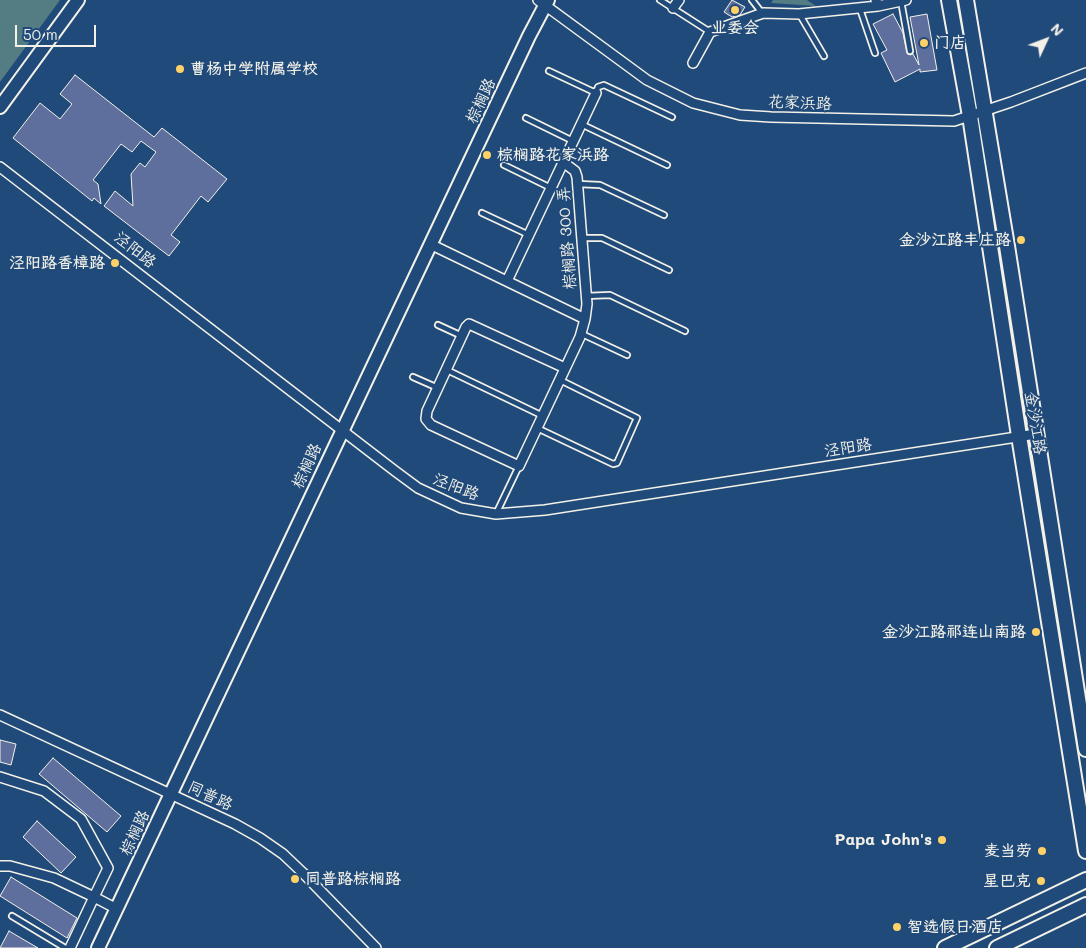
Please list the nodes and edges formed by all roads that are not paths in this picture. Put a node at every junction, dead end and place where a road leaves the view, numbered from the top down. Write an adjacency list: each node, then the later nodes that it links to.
1 (78, 0): 22 (street)
2 (660, 0): 10 (lane)
3 (679, 0): 10 (street)
4 (752, 0): 12 (lane)
5 (949, 0): 24 (main road, 金沙江路)
6 (966, 0): 23 (main road, 金沙江路)
7 (904, 1): 9 (street); 15 (lane)
8 (544, 2): 24 (street, 花家浜路); 39 (street, 棕榈路)
9 (877, 3): 11 (street)
10 (673, 8): 14 (lane)
11 (860, 9): 13 (street); 16 (lane)
12 (763, 14): 13 (street); 14 (street)
13 (800, 14): 17 (lane)
14 (710, 32): 18 (street)
15 (910, 51)
16 (875, 53)
17 (824, 56)
18 (693, 62)
19 (549, 71): 21 (lane)
20 (1086, 74): 23 (street, 花家浜路)
21 (596, 93): 25 (lane); 27 (street, 棕榈路 300 弄)
22 (0, 107)
23 (985, 111): 24 (street, 花家浜路); 57 (main road, 金沙江路)
24 (970, 116): 58 (main road, 金沙江路)
25 (672, 117)
26 (526, 118): 28 (lane)
27 (581, 124): 28 (street, 棕榈路 300 弄); 31 (lane)
28 (573, 140): 29 (street, 棕榈路 300 弄)
29 (563, 162): 33 (street, 棕榈路 300 弄); 34 (street, 棕榈路 300 弄)
30 (504, 165): 34 (lane)
31 (667, 165)
32 (0, 167): 56 (street, 泾阳路)
33 (578, 184): 36 (lane); 38 (street, 棕榈路 300 弄)
34 (551, 188): 37 (street, 棕榈路 300 弄)
35 (482, 213): 37 (lane)
36 (664, 215)
37 (529, 235): 41 (street, 棕榈路 300 弄)
38 (582, 238): 40 (lane); 42 (street, 棕榈路 300 弄)
39 (430, 244): 41 (street, 棕榈路 300 弄); 56 (street, 棕榈路)
40 (670, 270)
41 (507, 281): 43 (street, 棕榈路 300 弄)
42 (586, 296): 43 (street, 棕榈路 300 弄); 45 (lane)
43 (585, 318): 46 (street, 棕榈路 300 弄)
44 (438, 324): 47 (lane)
45 (685, 331)
46 (582, 334): 48 (lane); 49 (street, 棕榈路 300 弄)
47 (462, 336): 49 (street); 50 (street)
48 (627, 355)
49 (565, 368): 52 (street, 棕榈路 300 弄)
50 (446, 370): 53 (street); 54 (lane)
51 (413, 377): 53 (lane)
52 (560, 380): 54 (street, 棕榈路 300 弄); 55 (lane)
53 (438, 388): 59 (street)
54 (542, 416): 55 (street, 棕榈路 300 弄)
55 (537, 428): 59 (street, 棕榈路 300 弄)
56 (342, 430): 60 (street, 泾阳路); 64 (street, 棕榈路)
57 (1036, 434): 58 (street, 泾阳路); 62 (main road, 金沙江路)
58 (1019, 436): 60 (street, 泾阳路); 65 (main road, 金沙江路)
59 (518, 466): 60 (lane)
60 (496, 514)
61 (0, 715): 64 (street, 同普路)
62 (1086, 749)
63 (0, 777): 68 (street)
64 (171, 795): 70 (street, 棕榈路); 75 (street, 同普路)
65 (1086, 851)
66 (0, 866): 68 (street)
67 (1086, 880): 76 (main road)
68 (94, 897): 70 (street); 73 (street)
69 (1086, 905): 77 (main road)
70 (117, 909): 74 (street, 棕榈路)
71 (12, 916): 72 (lane)
72 (65, 948)
73 (70, 948)
74 (98, 948)
75 (376, 948)
76 (945, 948)
77 (998, 948)

